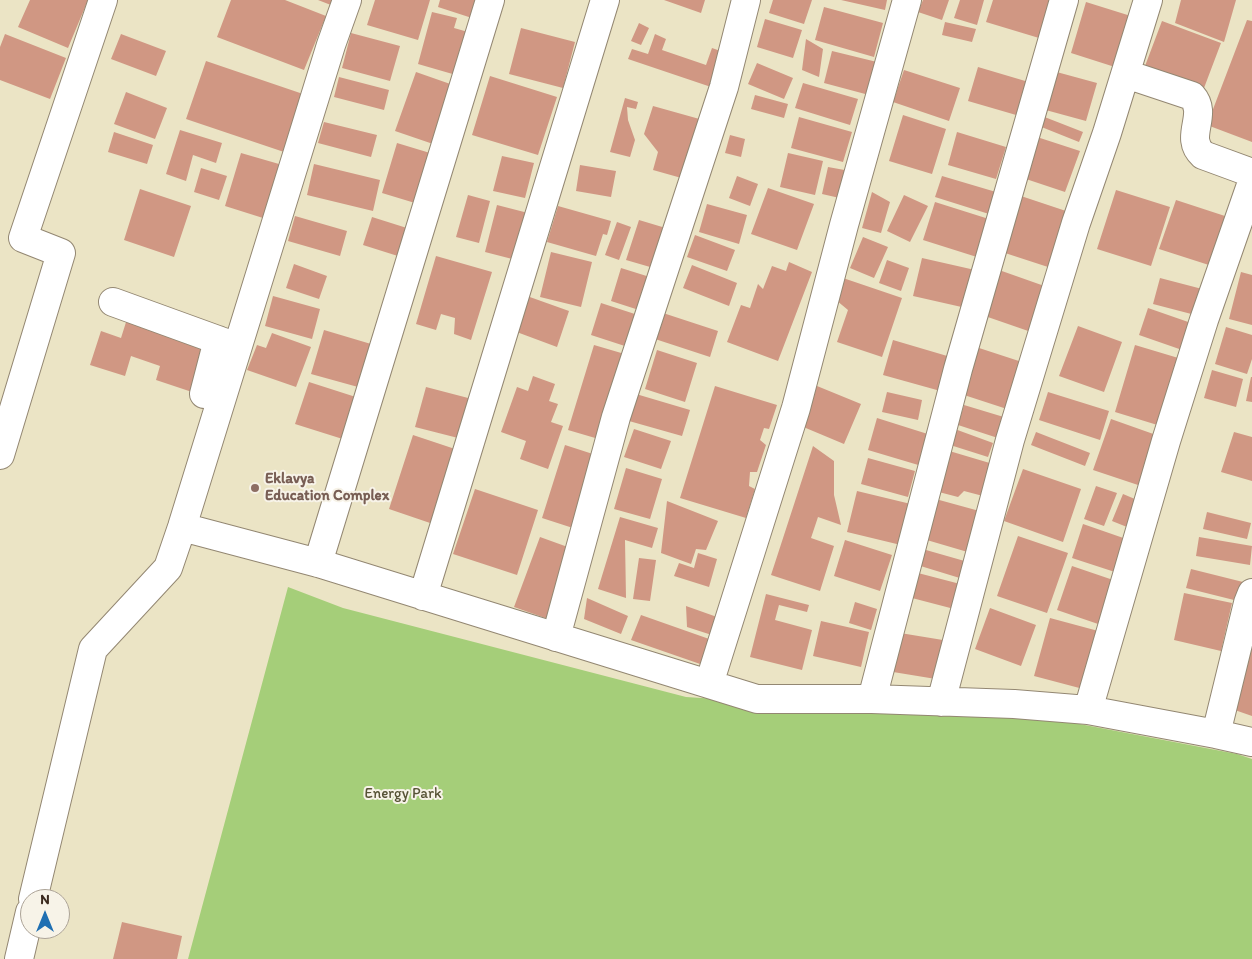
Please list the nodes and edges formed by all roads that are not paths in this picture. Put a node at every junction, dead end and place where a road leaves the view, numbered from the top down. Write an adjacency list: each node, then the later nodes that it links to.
1 (102, 0): 15 (street)
2 (347, 0): 13 (street)
3 (490, 0): 17 (street)
4 (605, 0): 19 (street)
5 (746, 0): 20 (street)
6 (907, 0): 21 (street)
7 (1064, 0): 22 (street)
8 (1148, 0): 9 (street)
9 (1126, 74): 10 (street); 23 (street)
10 (1252, 173)
11 (1252, 182): 24 (street)
12 (113, 302): 13 (street)
13 (228, 343): 14 (street); 16 (street)
14 (204, 394)
15 (0, 455)
16 (182, 526): 17 (street); 27 (street)
17 (318, 563): 19 (street)
18 (1252, 593): 25 (street)
19 (424, 596): 20 (street)
20 (556, 637): 21 (street)
21 (709, 684): 22 (street)
22 (872, 699): 23 (street)
23 (941, 702): 24 (street)
24 (1088, 710): 25 (street)
25 (1216, 734): 26 (street)
26 (1252, 742)
27 (35, 889)
28 (24, 939): 29 (street)
29 (19, 959)

